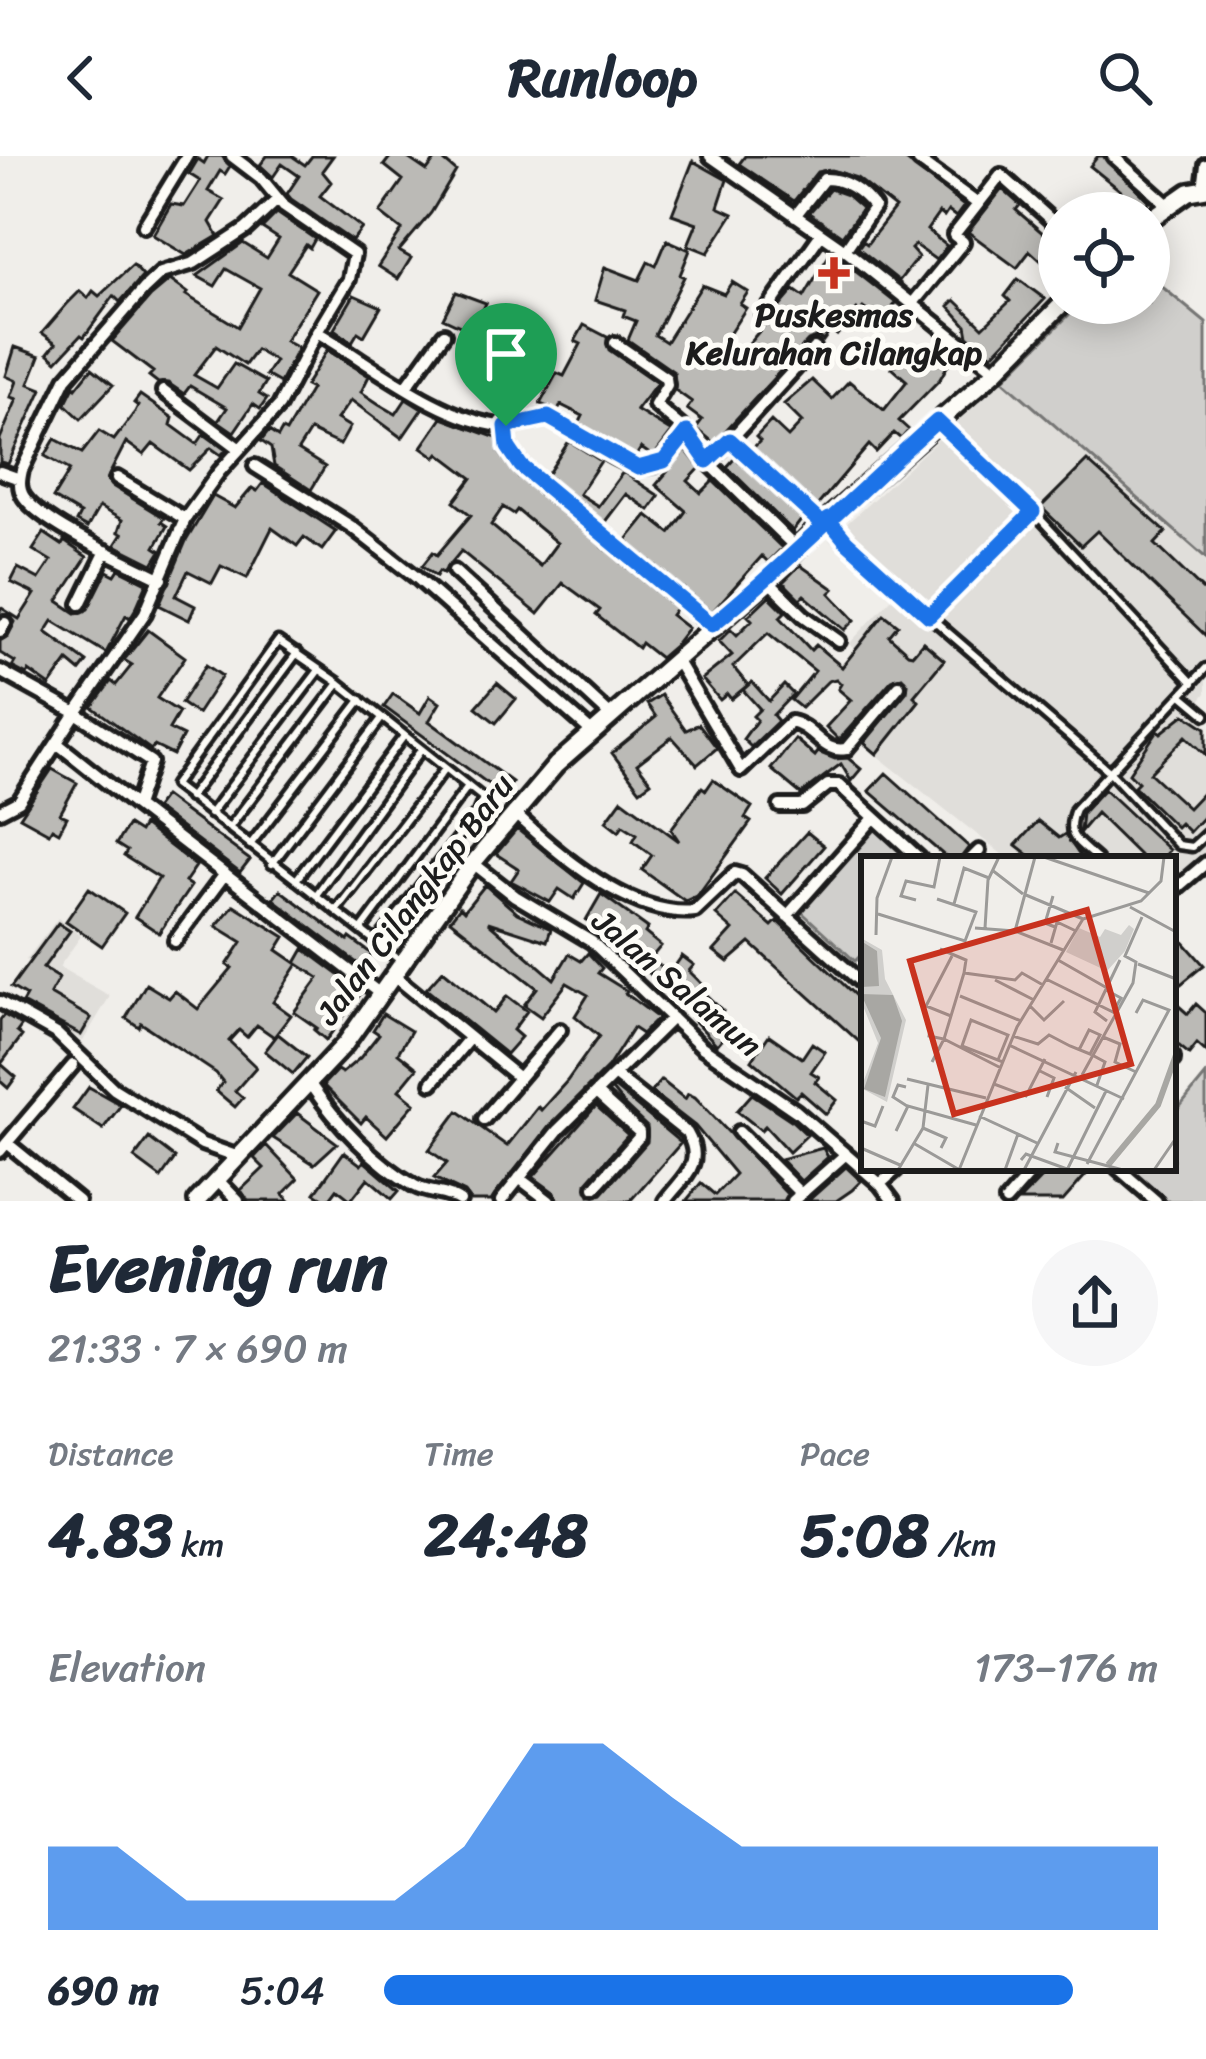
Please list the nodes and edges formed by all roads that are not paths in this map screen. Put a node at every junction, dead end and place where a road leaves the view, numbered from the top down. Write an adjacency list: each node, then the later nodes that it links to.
1 (187, 156): 14 (street)
2 (232, 156): 9 (street)
3 (1113, 156): 8 (street)
4 (716, 157): 13 (street)
5 (918, 158): 10 (street)
6 (1206, 165): 7 (street)
7 (1204, 189): 11 (street)
8 (1154, 192)
9 (277, 200): 20 (street); 36 (street)
10 (978, 203): 12 (street); 17 (street)
11 (1170, 203)
12 (1038, 208)
13 (795, 217): 15 (street); 16 (street)
14 (144, 226)
15 (820, 234): 16 (street); 18 (street)
16 (844, 250): 17 (street)
17 (913, 303): 24 (street)
18 (762, 316)
19 (1042, 324): 24 (street, Jalan Cilangkap Baru)
20 (317, 332): 25 (street); 31 (street)
21 (444, 334): 25 (street)
22 (615, 343): 29 (street)
23 (814, 348): 30 (street)
24 (995, 371): 27 (street, Jalan Cilangkap Baru)
25 (406, 387): 28 (street)
26 (163, 391): 31 (street)
27 (937, 421): 37 (lane); 39 (street, Jalan Cilangkap Baru)
28 (506, 426): 29 (street); 47 (street)
29 (687, 432): 32 (street)
30 (730, 440): 32 (street); 39 (street)
31 (240, 449): 38 (street)
32 (707, 461): 40 (street)
33 (255, 466): 63 (street)
34 (0, 472): 36 (street)
35 (118, 478): 38 (street)
36 (20, 479): 41 (street)
37 (1033, 512): 46 (lane); 55 (lane)
38 (185, 519): 43 (street)
39 (825, 522): 40 (street, Jalan Cilangkap Baru); 46 (lane)
40 (797, 550): 44 (street, Jalan Cilangkap Baru)
41 (106, 551): 43 (street); 45 (street)
42 (454, 572): 61 (street)
43 (162, 579): 59 (street)
44 (767, 580): 47 (street, Jalan Cilangkap Baru); 48 (street)
45 (80, 604)
46 (929, 616): 68 (lane)
47 (712, 625): 50 (street, Jalan Cilangkap Baru)
48 (839, 640)
49 (297, 653): 52 (lane); 70 (lane); 70 (lane)
50 (675, 658): 56 (street); 61 (street, Jalan Cilangkap Baru)
51 (1206, 668): 55 (lane)
52 (320, 670): 54 (lane); 75 (lane)
53 (0, 671): 59 (street)
54 (338, 682): 58 (lane); 77 (lane)
55 (1193, 683): 57 (lane)
56 (899, 686)
57 (1182, 694): 60 (lane); 68 (lane)
58 (361, 700): 62 (lane); 79 (lane)
59 (76, 713): 65 (street); 71 (street)
60 (1206, 715)
61 (611, 716): 63 (street, Jalan Cilangkap Baru)
62 (382, 718): 64 (lane); 84 (lane)
63 (593, 733): 74 (street, Jalan Cilangkap Baru)
64 (404, 736): 66 (lane); 86 (lane)
65 (58, 743): 71 (street); 73 (street)
66 (421, 750): 67 (lane); 88 (lane)
67 (445, 769): 69 (lane); 89 (lane)
68 (1108, 770): 78 (lane); 81 (lane)
69 (468, 786): 91 (lane); 92 (lane)
70 (188, 798): 75 (lane)
71 (136, 806): 85 (street)
72 (781, 806): 76 (street)
73 (0, 812)
74 (513, 812): 82 (street, Jalan Cilangkap Baru); 90 (street)
75 (209, 814): 77 (lane)
76 (874, 818): 80 (street); 90 (street)
77 (228, 829): 79 (lane)
78 (1206, 834)
79 (249, 845): 84 (lane)
80 (917, 856)
81 (1093, 856)
82 (473, 863): 94 (street, Jalan Cilangkap Baru); 97 (street, Jalan Salamun)
83 (1206, 863): 87 (street)
84 (272, 864): 86 (lane)
85 (225, 874): 93 (street); 94 (street)
86 (296, 880): 88 (lane)
87 (1176, 888)
88 (316, 895): 89 (lane)
89 (337, 910): 91 (lane)
90 (787, 916): 95 (street)
91 (362, 929): 92 (lane)
92 (376, 940): 94 (lane)
93 (176, 941)
94 (391, 977): 99 (street); 102 (street); 104 (street, Jalan Cilangkap Baru)
95 (861, 978)
96 (0, 1002): 110 (street)
97 (672, 1018): 101 (street); 109 (street, Jalan Salamun)
98 (560, 1030): 102 (street)
99 (467, 1041): 102 (street); 103 (street)
100 (74, 1065): 108 (street)
101 (614, 1075): 105 (street); 127 (street)
102 (517, 1080): 106 (street)
103 (431, 1083)
104 (310, 1084): 110 (street, Jalan Cilangkap Baru); 124 (street)
105 (596, 1093): 117 (street); 119 (street)
106 (484, 1119)
107 (739, 1132): 120 (street)
108 (4, 1147): 121 (street)
109 (846, 1154): 111 (street, Jalan Salamun); 120 (street)
110 (236, 1156): 116 (street, Jalan Cilangkap Baru)
111 (861, 1167)
112 (865, 1171): 118 (street, Jalan Salamun)
113 (895, 1171): 118 (street)
114 (1032, 1171): 129 (street)
115 (1121, 1171): 130 (street)
116 (216, 1178): 122 (street, Jalan Cilangkap Baru); 123 (street)
117 (519, 1178): 125 (street); 126 (street)
118 (880, 1184): 128 (street, Jalan Salamun)
119 (596, 1187)
120 (797, 1198)
121 (78, 1201)
122 (197, 1201)
123 (238, 1201)
124 (460, 1201)
125 (501, 1201)
126 (549, 1201)
127 (665, 1201)
128 (893, 1201)
129 (1006, 1201)
130 (1156, 1201)

